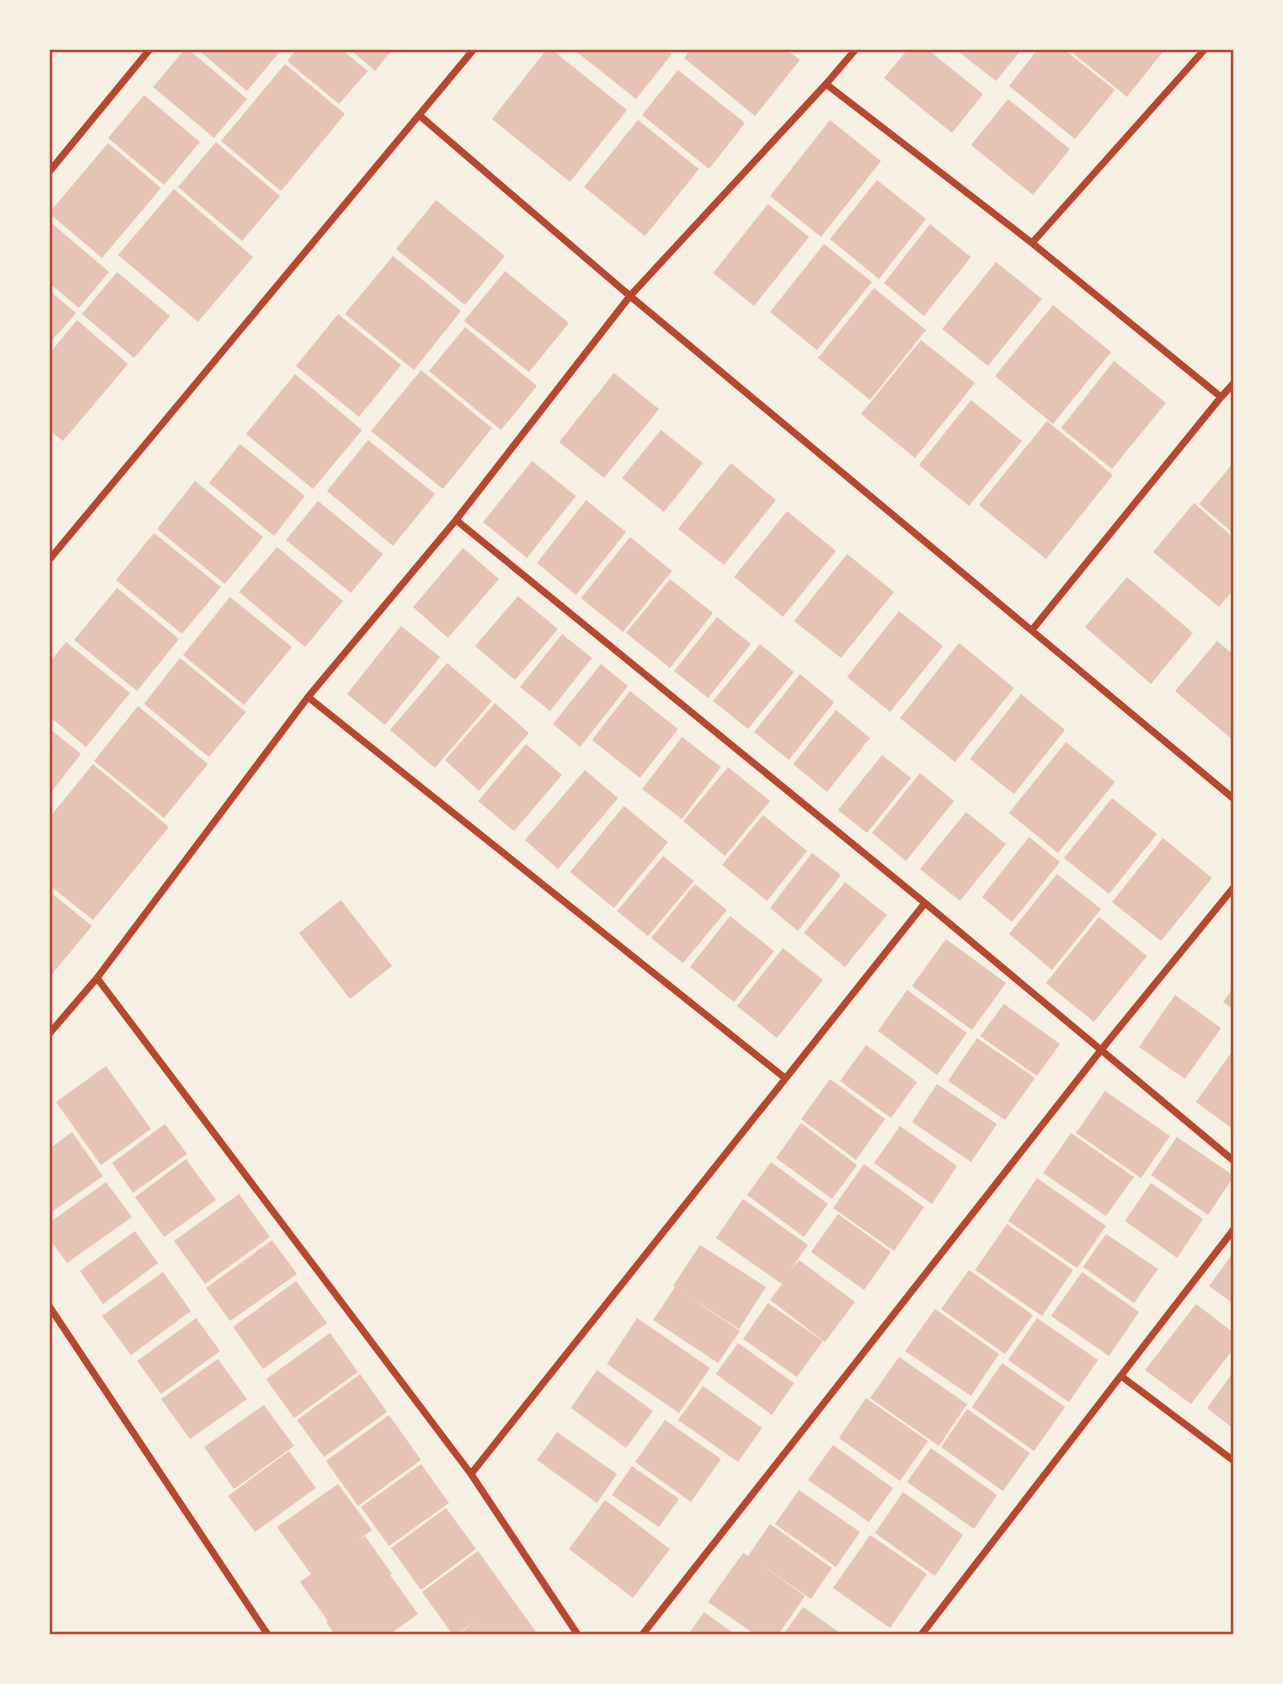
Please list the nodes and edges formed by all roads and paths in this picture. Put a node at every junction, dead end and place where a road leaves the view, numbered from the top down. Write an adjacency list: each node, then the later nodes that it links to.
1 (150, 49): 7 (street)
2 (474, 49): 6 (street)
3 (856, 49): 5 (street)
4 (1205, 49): 8 (street)
5 (826, 83): 8 (street); 9 (street)
6 (419, 115): 9 (street); 13 (street)
7 (49, 172)
8 (1032, 243): 11 (street)
9 (630, 296): 12 (street); 14 (street)
10 (1234, 383): 11 (street)
11 (1221, 397): 14 (street)
12 (456, 520): 15 (street); 18 (street)
13 (49, 560)
14 (1032, 630): 16 (street)
15 (309, 697): 19 (street); 22 (street)
16 (1233, 796)
17 (1234, 887): 21 (street)
18 (925, 903): 21 (street); 22 (street)
19 (97, 978): 20 (street); 28 (street)
20 (49, 1034)
21 (1101, 1050): 23 (street); 31 (street)
22 (785, 1078): 28 (street)
23 (1234, 1161)
24 (1234, 1229): 26 (street)
25 (49, 1306): 29 (street)
26 (1121, 1376): 27 (street); 32 (street)
27 (1234, 1461)
28 (471, 1474): 30 (street)
29 (268, 1635)
30 (579, 1635)
31 (642, 1635)
32 (921, 1635)

